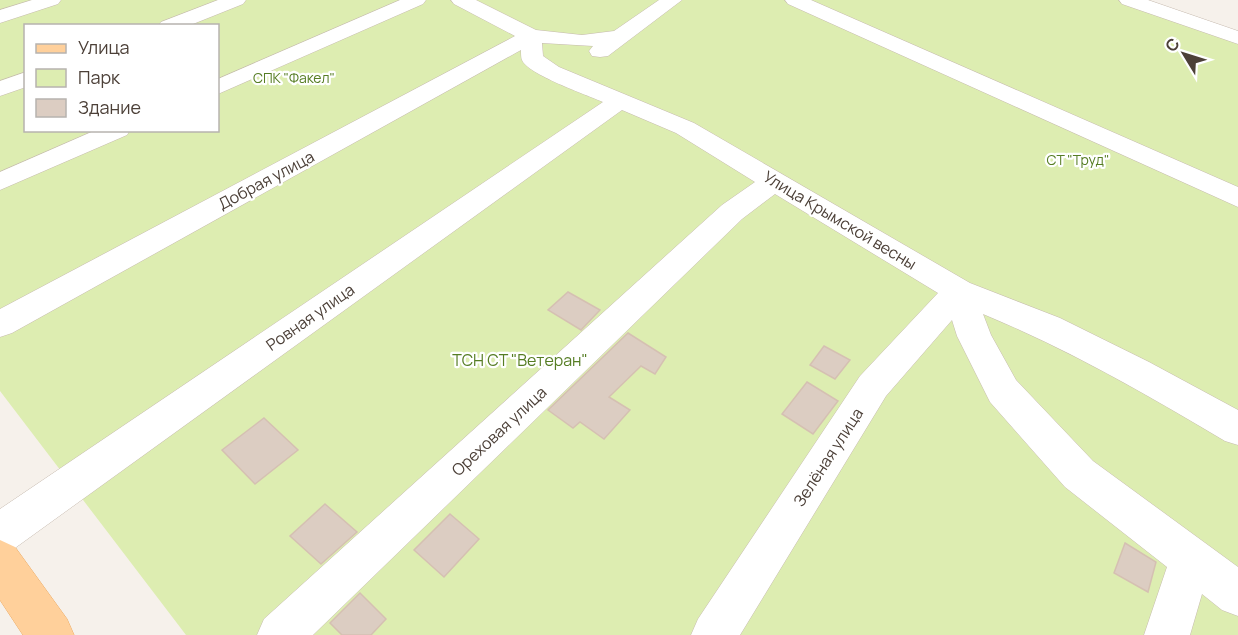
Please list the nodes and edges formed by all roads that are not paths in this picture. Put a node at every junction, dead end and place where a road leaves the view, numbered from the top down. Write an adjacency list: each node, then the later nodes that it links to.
1 (51, 0): 8 (street)
2 (236, 0): 9 (street)
3 (416, 0): 15 (street)
4 (461, 0): 10 (street)
5 (672, 0): 11 (street)
6 (795, 0): 21 (street)
7 (1129, 0): 12 (street)
8 (0, 17)
9 (173, 24)
10 (531, 36): 11 (street); 13 (street, Улица Крымской весны); 23 (street, Добрая улица)
11 (619, 37): 13 (street)
12 (1238, 38)
13 (562, 77): 17 (street, Улица Крымской весны)
14 (24, 80): 16 (street)
15 (219, 87)
16 (0, 89)
17 (620, 101): 19 (street, Улица Крымской весны); 25 (street, Ровная улица)
18 (113, 132): 20 (street)
19 (774, 181): 22 (street, Улица Крымской весны); 30 (street, Ореховая улица)
20 (0, 182)
21 (1238, 198)
22 (959, 291): 24 (street, Улица Крымской весны); 26 (street); 31 (street, Зелёная улица)
23 (0, 324)
24 (1238, 429)
25 (0, 534)
26 (1191, 560): 28 (street); 32 (street)
27 (0, 562): 29 (main road)
28 (1238, 594)
29 (51, 635)
30 (280, 635)
31 (714, 635)
32 (1167, 635)

